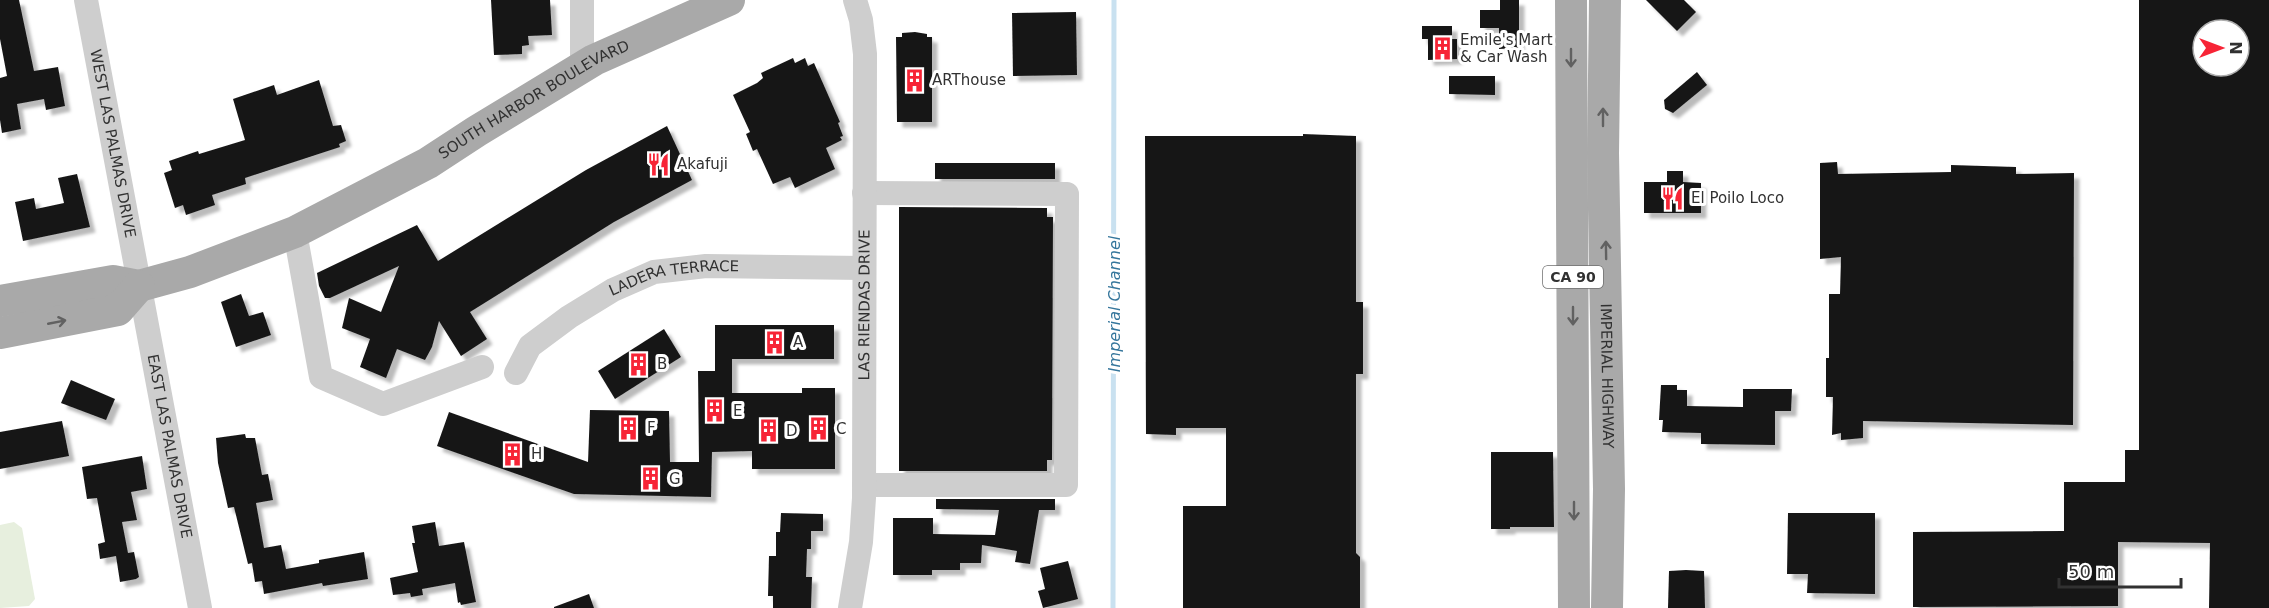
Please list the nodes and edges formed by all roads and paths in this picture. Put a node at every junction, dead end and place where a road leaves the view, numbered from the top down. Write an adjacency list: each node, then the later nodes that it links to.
1 (86, 0): 11 (street, WEST LAS PALMAS DRIVE)
2 (582, 0): 7 (street)
3 (729, 0): 7 (main road, SOUTH HARBOR BOULEVARD)
4 (855, 0): 8 (street, LAS RIENDAS DRIVE)
5 (1571, 0): 16 (main road, CA 90, one-way to 16)
6 (1605, 0): 18 (main road, IMPERIAL HIGHWAY / CA 90, one-way to 6)
7 (582, 68): 9 (main road, SOUTH HARBOR BOULEVARD)
8 (864, 194): 10 (street, LAS RIENDAS DRIVE); 17 (street)
9 (295, 232): 11 (main road, SOUTH HARBOR BOULEVARD); 14 (street)
10 (864, 268): 15 (street, LADERA TERRACE); 17 (street, LAS RIENDAS DRIVE)
11 (139, 286): 12 (main road); 13 (main road, one-way to 11); 19 (street, EAST LAS PALMAS DRIVE)
12 (0, 301)
13 (0, 333)
14 (482, 367)
15 (516, 373)
16 (1574, 389): 18 (main road); 21 (main road, CA 90, one-way to 21)
17 (864, 485): 20 (street, LAS RIENDAS DRIVE)
18 (1609, 515): 22 (main road, IMPERIAL HIGHWAY / CA 90)
19 (200, 608)
20 (850, 608)
21 (1574, 608)
22 (1607, 608)

